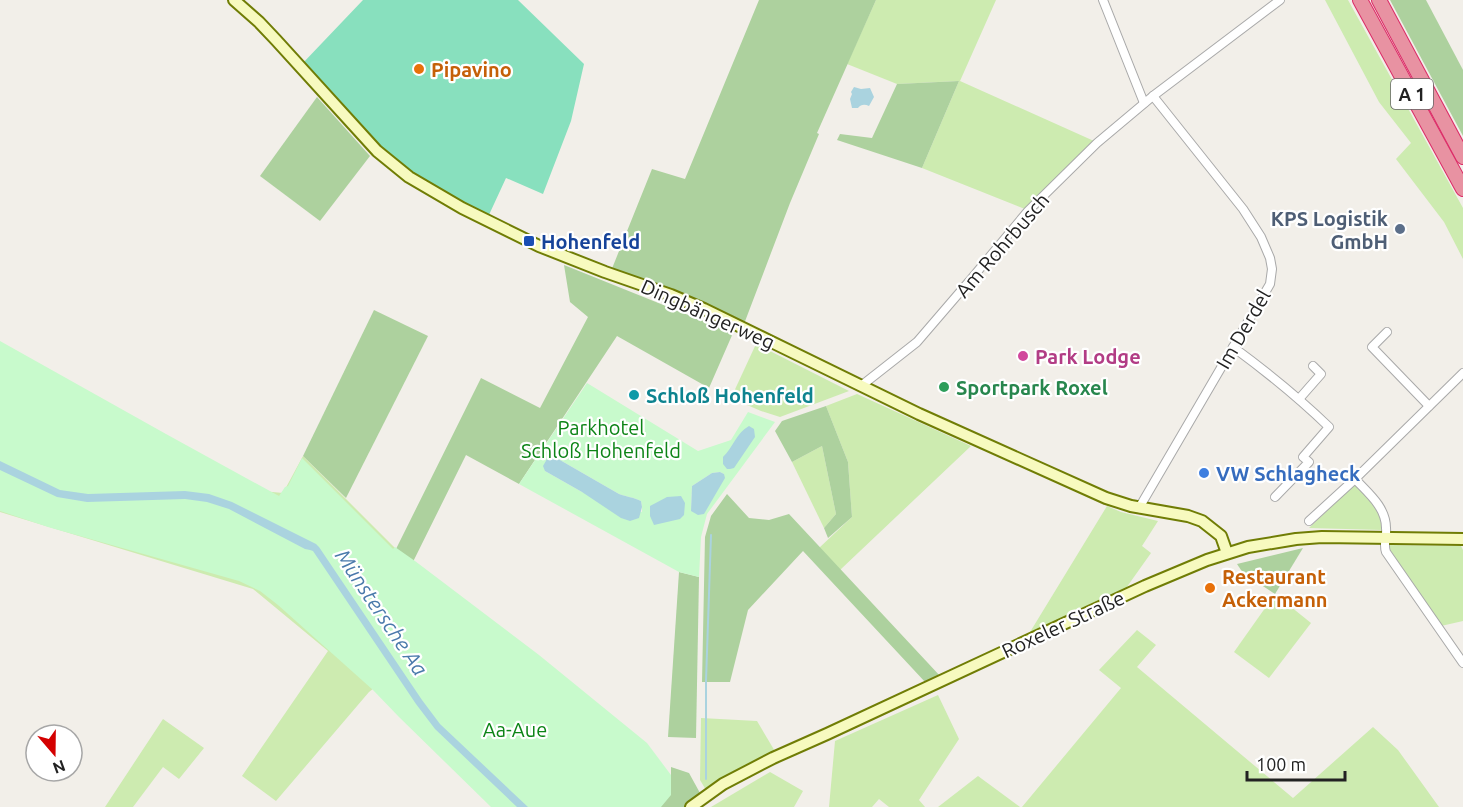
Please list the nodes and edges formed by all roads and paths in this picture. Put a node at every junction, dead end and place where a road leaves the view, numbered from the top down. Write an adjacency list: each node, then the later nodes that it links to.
1 (234, 0): 14 (main road, Dingbängerweg)
2 (1103, 0): 7 (street)
3 (1280, 0): 6 (street, Am Rohrbusch)
4 (1360, 0): 9 (highway, A 1)
5 (1379, 0): 8 (highway, A 1)
6 (1153, 96): 7 (street, Am Rohrbusch); 11 (street, Im Derdel)
7 (1144, 103): 14 (street, Am Rohrbusch)
8 (1463, 157)
9 (1463, 189)
10 (1387, 332): 16 (street)
11 (1233, 347): 15 (street); 19 (street, Im Derdel)
12 (1313, 366): 15 (street)
13 (1463, 373): 16 (street)
14 (861, 386): 19 (main road, Dingbängerweg)
15 (1299, 399): 18 (street)
16 (1429, 406): 17 (street)
17 (1355, 479): 20 (street); 21 (street)
18 (1275, 497)
19 (1139, 508): 23 (main road, Dingbängerweg)
20 (1309, 521)
21 (1385, 538): 22 (main road, Roxeler Straße); 23 (main road, Roxeler Straße); 24 (street)
22 (1463, 539)
23 (1227, 553): 25 (main road, Roxeler Straße)
24 (1463, 663)
25 (691, 807)

